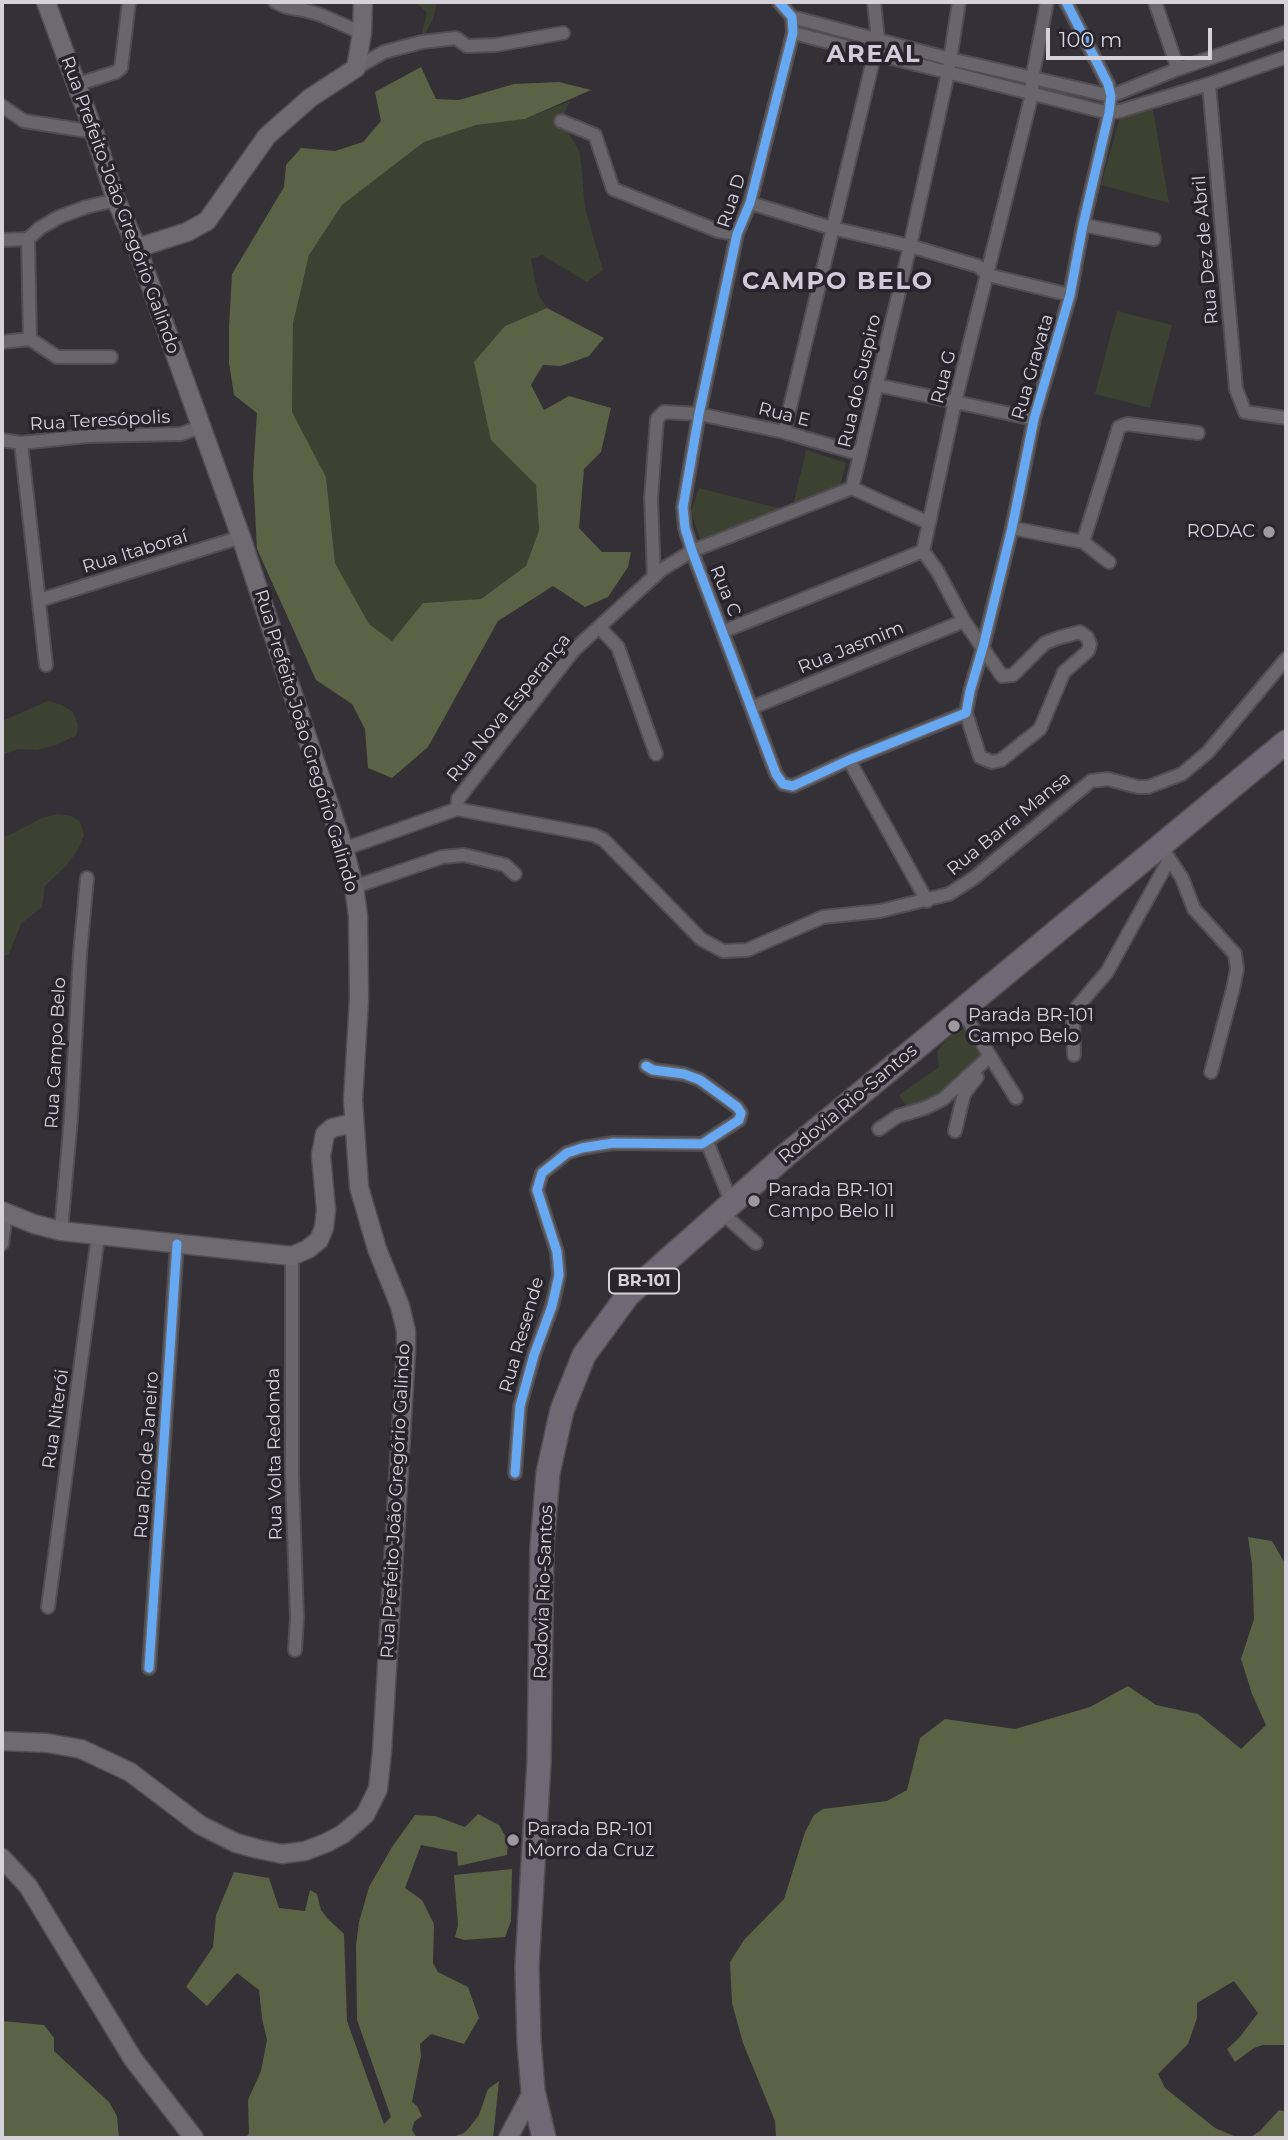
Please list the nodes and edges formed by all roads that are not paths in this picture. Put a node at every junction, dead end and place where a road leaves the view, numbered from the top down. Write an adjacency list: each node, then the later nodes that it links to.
1 (46, 2): 26 (main road, Rua Prefeito João Gregório Galindo)
2 (130, 2): 26 (street)
3 (275, 2): 13 (street)
4 (363, 2): 13 (main road)
5 (779, 2): 11 (street)
6 (874, 2): 16 (street)
7 (959, 2): 19 (street, Rua do Suspiro)
8 (1047, 2): 23 (street, Rua G)
9 (1066, 2): 28 (street)
10 (1155, 2): 21 (street)
11 (792, 17): 15 (street, Rua D); 16 (street)
12 (1286, 32): 21 (street)
13 (362, 33): 20 (main road)
14 (564, 33): 20 (street)
15 (793, 33): 17 (street); 35 (street, Rua D)
16 (878, 40): 17 (street); 19 (street)
17 (874, 55): 22 (street); 37 (street)
18 (1286, 57): 25 (street)
19 (950, 59): 22 (street, Rua do Suspiro); 23 (street)
20 (356, 68): 43 (main road)
21 (1178, 69): 24 (street)
22 (948, 74): 27 (street); 42 (street, Rua do Suspiro)
23 (1031, 79): 27 (street, Rua G); 28 (street)
24 (1143, 82): 28 (street); 29 (street)
25 (1209, 84): 29 (street); 52 (street, Rua Dez de Abril)
26 (75, 85): 33 (main road, Rua Prefeito João Gregório Galindo)
27 (1032, 94): 31 (street); 44 (street, Rua G)
28 (1111, 96): 31 (street, Rua Gravata)
29 (1150, 102): 31 (street)
30 (2, 106): 33 (street)
31 (1109, 113): 36 (street, Rua Gravata)
32 (561, 121): 38 (street)
33 (94, 132): 34 (main road, Rua Prefeito João Gregório Galindo)
34 (116, 200): 39 (street); 43 (main road, Rua Prefeito João Gregório Galindo)
35 (750, 203): 37 (street, Rua D); 38 (street, Rua D)
36 (1083, 225): 40 (street); 45 (street, Rua Gravata)
37 (832, 228): 42 (street, Rua D); 55 (street)
38 (737, 233): 51 (street, Rua D)
39 (28, 239): 41 (street); 46 (street)
40 (1154, 239)
41 (2, 240)
42 (910, 246): 44 (street, Rua D); 49 (street, Rua do Suspiro)
43 (137, 248): 54 (main road, Rua Prefeito João Gregório Galindo)
44 (988, 275): 45 (street, Rua D); 50 (street, Rua G)
45 (1070, 295): 53 (street, Rua Gravata)
46 (30, 339): 47 (street); 48 (street)
47 (2, 342)
48 (111, 357)
49 (877, 385): 50 (street); 59 (street, Rua do Suspiro)
50 (955, 402): 53 (street); 61 (street, Rua G)
51 (699, 414): 55 (street, Rua E); 65 (street, Rua C); 68 (street, Rua E)
52 (1286, 418)
53 (1034, 419): 62 (street, Rua Gravata)
54 (200, 427): 58 (street, Rua Teresópolis); 63 (main road, Rua Prefeito João Gregório Galindo)
55 (784, 432): 59 (street, Rua E)
56 (1198, 433): 64 (street)
57 (2, 440): 58 (street, Rua Teresópolis)
58 (21, 443): 69 (street)
59 (860, 454): 60 (street, Rua do Suspiro)
60 (852, 488): 61 (street); 65 (street)
61 (929, 523): 66 (street, Rua G)
62 (1012, 528): 64 (street); 73 (street, Rua Gravata)
63 (241, 537): 69 (street, Rua Itaboraí); 82 (main road, Rua Prefeito João Gregório Galindo)
64 (1083, 542): 67 (street)
65 (692, 551): 68 (street, Rua Nova Esperança); 72 (street, Rua C)
66 (923, 551): 70 (street); 72 (street)
67 (1109, 562)
68 (654, 577): 71 (street, Rua Nova Esperança)
69 (40, 600): 75 (street)
70 (964, 621): 73 (street); 76 (street, Rua Jasmim)
71 (599, 627): 79 (street); 81 (street, Rua Nova Esperança)
72 (724, 631): 76 (street, Rua C)
73 (983, 647): 77 (street, Rua Gravata); 77 (street)
74 (1286, 659): 87 (street, Rua Barra Mansa)
75 (46, 665)
76 (751, 708): 80 (street, Rua C)
77 (966, 713): 80 (street)
78 (1286, 742): 83 (highway, Rodovia Rio-Santos / BR-101)
79 (656, 754)
80 (849, 760): 87 (street)
81 (457, 809): 82 (street); 87 (street, Rua Barra Mansa)
82 (344, 849): 86 (main road, Rua Prefeito João Gregório Galindo)
83 (1165, 853): 88 (highway, Rodovia Rio-Santos / BR-101); 89 (street); 92 (street)
84 (515, 874): 86 (street)
85 (87, 878): 100 (street, Rua Campo Belo)
86 (354, 887): 94 (main road, Rua Prefeito João Gregório Galindo)
87 (927, 901)
88 (961, 1009): 90 (street); 98 (highway, Rodovia Rio-Santos / BR-101)
89 (1074, 1055)
90 (992, 1061): 93 (street); 95 (street); 96 (street)
91 (646, 1066): 97 (street)
92 (1211, 1072)
93 (1016, 1098)
94 (353, 1123): 105 (main road); 110 (main road, Rua Prefeito João Gregório Galindo)
95 (879, 1129)
96 (955, 1131)
97 (706, 1142): 98 (street); 106 (street, Rua Resende)
98 (727, 1208): 102 (street); 112 (highway, Rodovia Rio-Santos / BR-101)
99 (4, 1212): 100 (main road); 103 (street)
100 (61, 1231): 101 (main road)
101 (98, 1236): 104 (main road); 107 (street, Rua Niterói)
102 (756, 1243)
103 (2, 1244)
104 (177, 1244): 105 (main road); 109 (street, Rua Rio de Janeiro)
105 (292, 1256): 108 (street, Rua Volta Redonda)
106 (515, 1473)
107 (48, 1606)
108 (295, 1650)
109 (149, 1668)
110 (2, 1741)
111 (2, 1858): 113 (main road)
112 (533, 2091): 114 (main road); 115 (highway, Rodovia Rio-Santos / BR-101)
113 (194, 2138)
114 (508, 2138)
115 (544, 2138)

